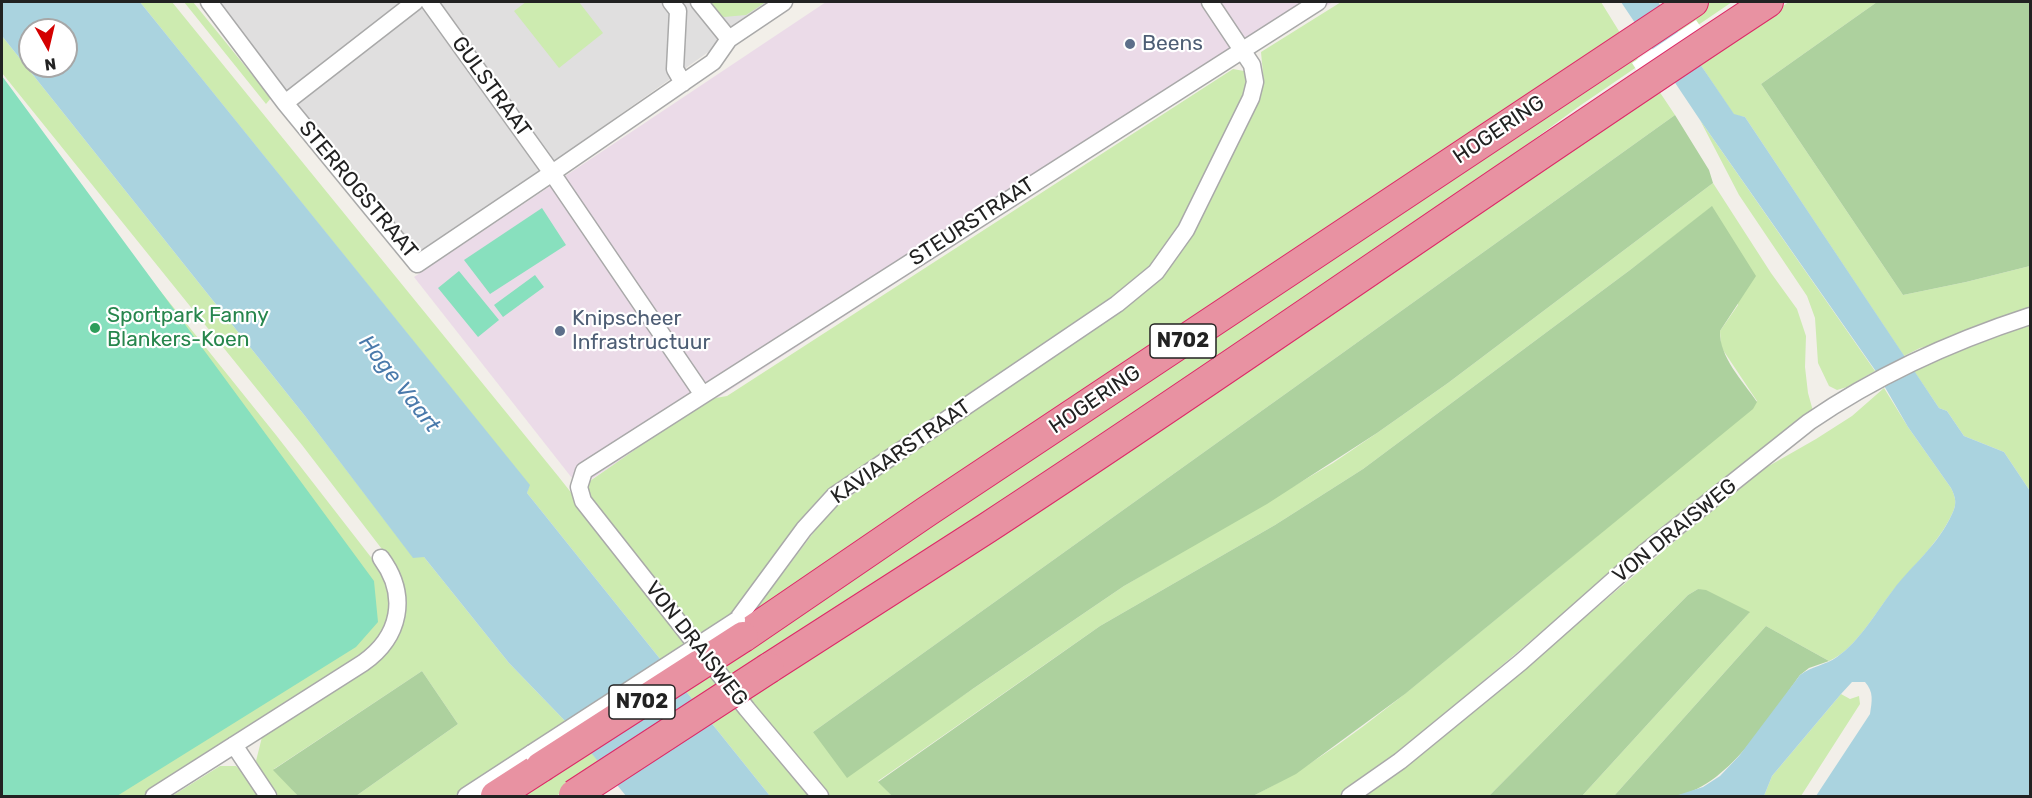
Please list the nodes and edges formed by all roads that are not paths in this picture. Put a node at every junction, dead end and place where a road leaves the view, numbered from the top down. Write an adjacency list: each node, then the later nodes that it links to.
1 (210, 2): 14 (street)
2 (415, 2): 14 (street)
3 (429, 2): 15 (street, GULSTRAAT)
4 (671, 2): 13 (street)
5 (699, 2): 11 (street)
6 (784, 2): 11 (street)
7 (1209, 2): 12 (street, KAVIAARSTRAAT)
8 (1318, 2): 12 (street, STEURSTRAAT)
9 (1767, 2): 27 (highway, HOGERING / N702, bridge)
10 (1691, 3): 20 (highway, HOGERING / N702)
11 (729, 39): 13 (street)
12 (1243, 51): 17 (street, STEURSTRAAT); 20 (street, KAVIAARSTRAAT)
13 (683, 83): 15 (street)
14 (285, 103): 15 (street, STERROGSTRAAT)
15 (552, 172): 17 (street)
16 (2031, 316): 29 (street, VON DRAISWEG)
17 (703, 395): 18 (street, STEURSTRAAT)
18 (579, 487): 28 (street, VON DRAISWEG)
19 (381, 558): 21 (street)
20 (740, 629): 22 (highway, HOGERING / N702, bridge)
21 (234, 745): 23 (street); 24 (street)
22 (537, 760): 25 (street); 26 (highway, HOGERING / N702)
23 (154, 796)
24 (268, 796)
25 (466, 796)
26 (496, 796)
27 (573, 796)
28 (820, 796)
29 (1350, 796)

